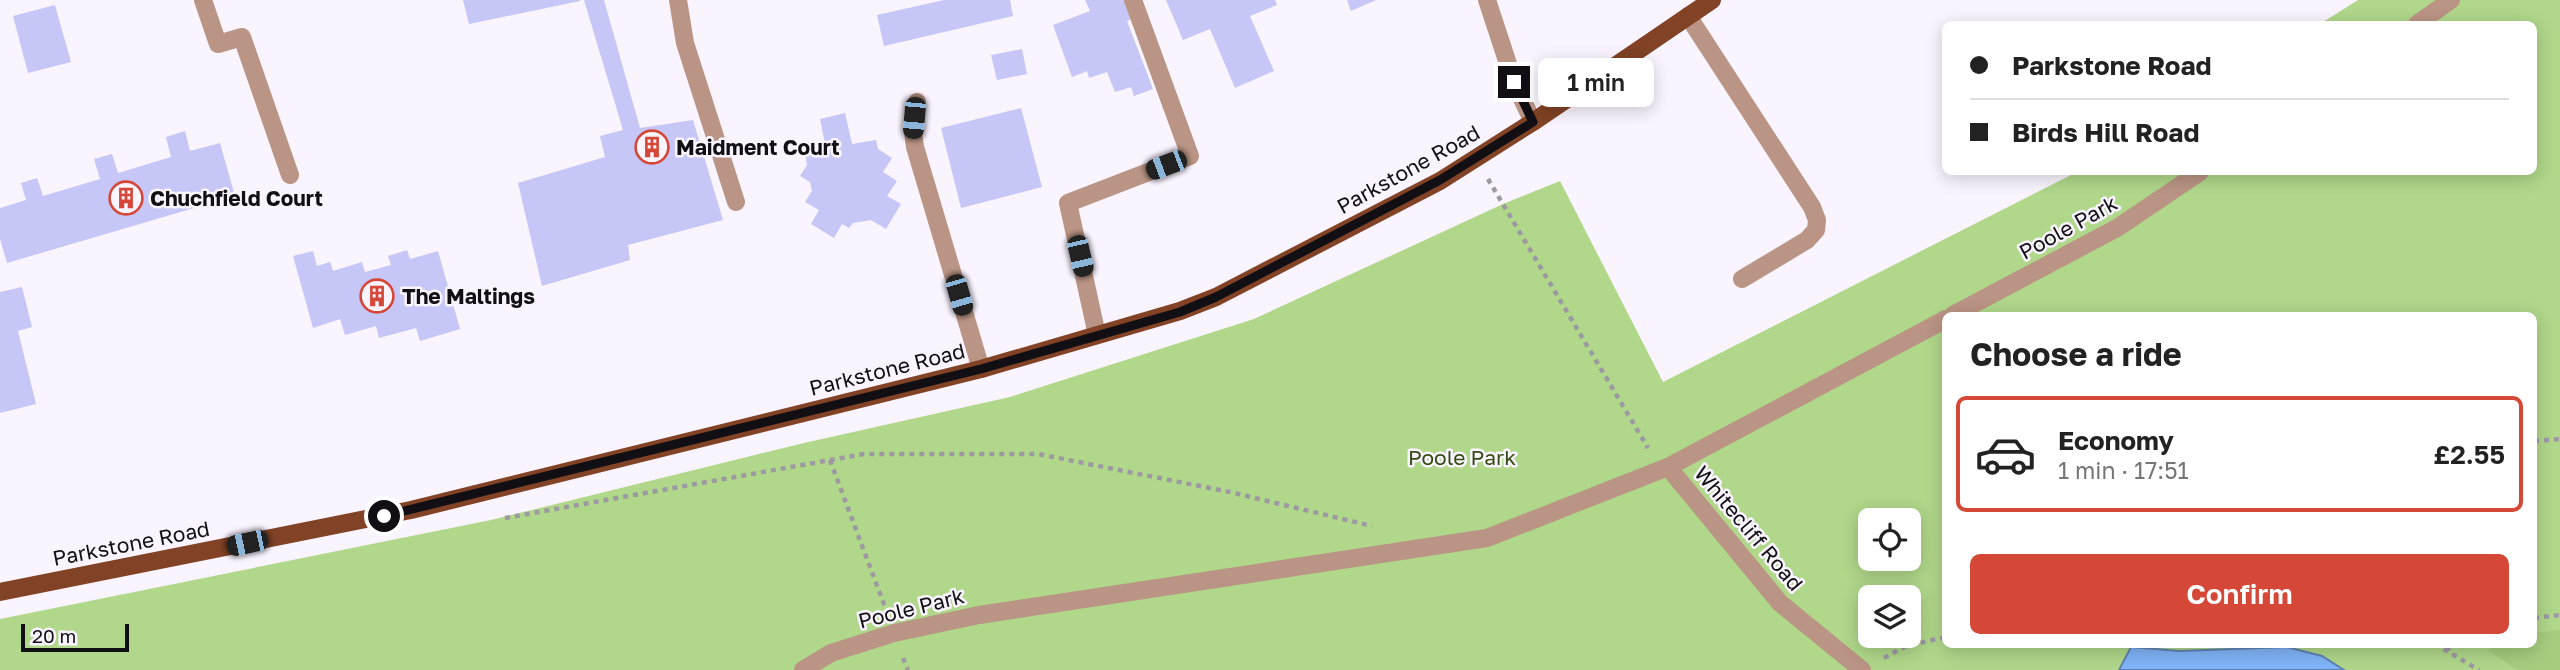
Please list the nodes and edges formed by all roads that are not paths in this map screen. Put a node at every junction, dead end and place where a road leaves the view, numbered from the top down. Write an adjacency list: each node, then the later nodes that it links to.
1 (203, 0): 11 (street)
2 (678, 0): 13 (street)
3 (1133, 0): 17 (street)
4 (1488, 0): 10 (street)
5 (1712, 0): 7 (main road, Parkstone Road)
6 (2451, 0): 8 (street)
7 (1688, 16): 10 (main road, Parkstone Road); 14 (street)
8 (2421, 21)
9 (917, 102): 18 (street)
10 (1533, 122): 17 (main road, Parkstone Road)
11 (290, 175)
12 (2196, 175): 15 (street, Poole Park)
13 (736, 202)
14 (1742, 279)
15 (1959, 312)
16 (1942, 321): 19 (street, Poole Park)
17 (1097, 335): 18 (main road, Parkstone Road)
18 (981, 369): 20 (main road, Parkstone Road)
19 (1668, 467): 21 (street, Whitecliff Road); 22 (street, Poole Park)
20 (0, 592)
21 (1868, 667)
22 (803, 670)

